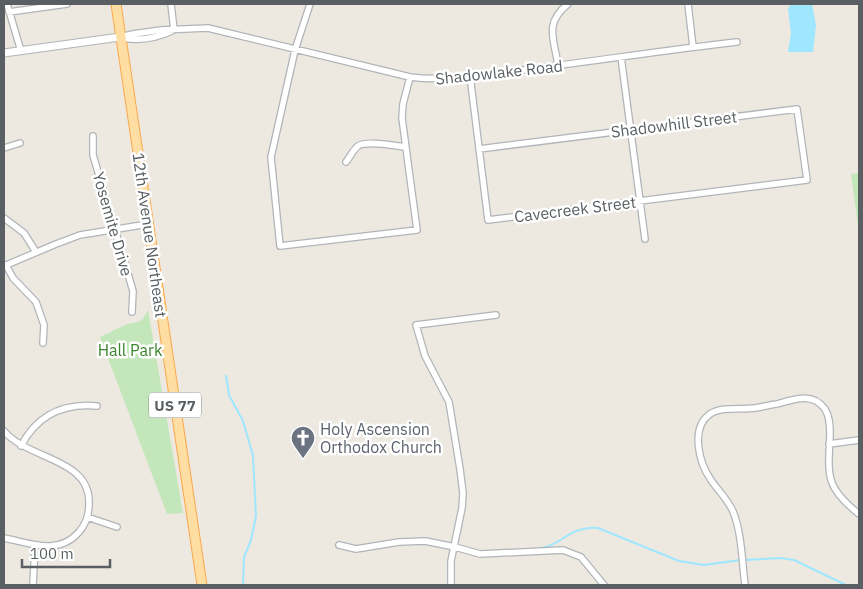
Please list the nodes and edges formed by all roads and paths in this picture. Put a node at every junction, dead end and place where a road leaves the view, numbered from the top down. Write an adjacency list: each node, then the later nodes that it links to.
1 (7, 4): 8 (street)
2 (67, 4): 8 (street)
3 (116, 4): 10 (main road, 12th Avenue Northeast / US 77)
4 (171, 4): 9 (street)
5 (310, 4): 13 (street)
6 (568, 4): 17 (street)
7 (688, 4): 12 (street)
8 (9, 12): 14 (street)
9 (174, 30): 10 (street, Shadowlake Road); 13 (street, Shadowlake Road)
10 (120, 37): 14 (street); 30 (main road, 12th Avenue Northeast / US 77)
11 (738, 42): 12 (street, Shadowlake Road)
12 (693, 47): 16 (street, Shadowlake Road)
13 (295, 50): 19 (street, Shadowlake Road); 23 (street)
14 (21, 51): 15 (street)
15 (4, 53)
16 (622, 56): 17 (street, Shadowlake Road); 20 (street)
17 (558, 65): 18 (street, Shadowlake Road)
18 (470, 76): 19 (street, Shadowlake Road); 25 (street, Cavecreek Street)
19 (410, 77): 23 (street)
20 (632, 130): 25 (street, Shadowhill Street); 27 (street, Shadowhill Street); 28 (street)
21 (94, 136): 31 (street, Yosemite Drive)
22 (20, 143): 24 (street)
23 (406, 147): 26 (street)
24 (4, 148)
25 (479, 149): 28 (street, Cavecreek Street)
26 (346, 162)
27 (807, 180): 28 (street, Cavecreek Street)
28 (640, 201): 32 (street)
29 (4, 218): 33 (street)
30 (148, 224): 31 (street); 51 (main road, 12th Avenue Northeast / US 77)
31 (115, 229): 33 (street); 35 (street, Yosemite Drive)
32 (645, 239)
33 (36, 252): 34 (street)
34 (5, 266): 37 (street)
35 (132, 312)
36 (496, 315): 49 (street)
37 (43, 344)
38 (96, 406): 42 (street)
39 (4, 431): 42 (street)
40 (859, 440): 41 (street)
41 (829, 444): 43 (street); 54 (street)
42 (22, 446): 44 (street)
43 (859, 514)
44 (87, 517): 45 (street); 48 (street)
45 (117, 527)
46 (4, 538): 48 (street)
47 (339, 545): 49 (street)
48 (35, 546): 50 (street)
49 (455, 546): 52 (street); 53 (street)
50 (33, 585)
51 (202, 585)
52 (451, 585)
53 (604, 585)
54 (746, 585)

